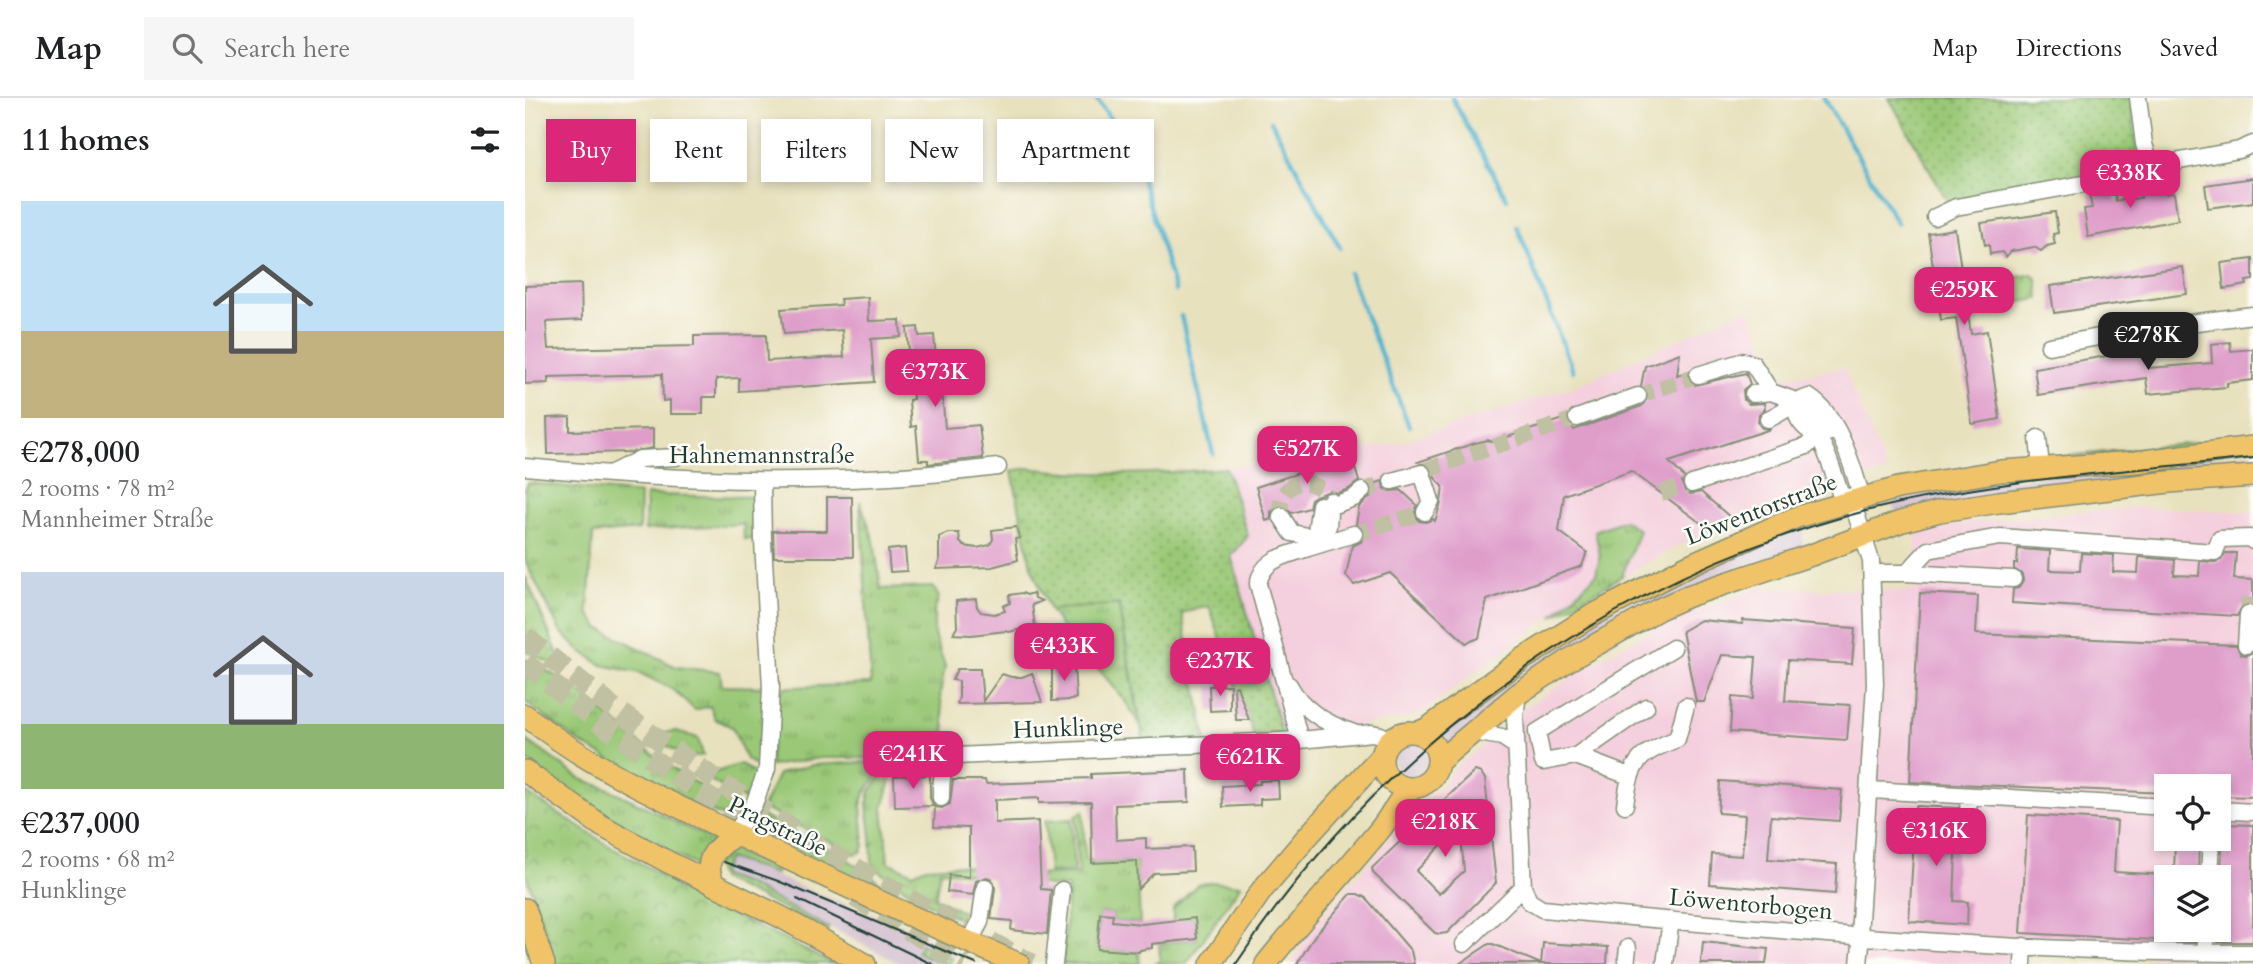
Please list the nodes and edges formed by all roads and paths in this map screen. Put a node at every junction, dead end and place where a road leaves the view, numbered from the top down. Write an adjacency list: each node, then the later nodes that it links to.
1 (2138, 98): 3 (street)
2 (2253, 144): 3 (street)
3 (2151, 168): 4 (street)
4 (1935, 217)
5 (2253, 315): 6 (street)
6 (2049, 346)
7 (1698, 375): 8 (street)
8 (1771, 392): 9 (street); 11 (street)
9 (1753, 394)
10 (1638, 396): 12 (street)
11 (1796, 401): 13 (street); 14 (street); 14 (street)
12 (1577, 418)
13 (1768, 419)
14 (1825, 433): 25 (street); 27 (street, Löwentorbogen)
15 (2038, 438): 20 (street)
16 (2253, 447): 20 (main road, Löwentorstraße)
17 (676, 457): 21 (street)
18 (525, 467): 21 (street, Hahnemannstraße)
19 (998, 467): 23 (street, Hahnemannstraße)
20 (2041, 467): 27 (main road, Löwentorstraße)
21 (608, 475): 23 (street, Hahnemannstraße)
22 (2253, 475): 32 (main road)
23 (762, 481): 67 (street)
24 (1392, 481): 28 (street)
25 (1692, 484)
26 (1362, 491): 31 (street)
27 (1852, 501): 32 (street, Löwentorbogen); 46 (main road, Löwentorstraße)
28 (1425, 512)
29 (1285, 515): 31 (street)
30 (1354, 534): 31 (street)
31 (1310, 536): 40 (street)
32 (1864, 536): 34 (street, Löwentorbogen); 41 (main road)
33 (2253, 541): 35 (street)
34 (1872, 572): 35 (street); 60 (street, Löwentorbogen)
35 (1907, 573): 36 (street)
36 (2013, 579)
37 (2248, 614): 38 (street)
38 (2246, 645)
39 (1672, 648): 53 (street)
40 (1283, 674): 47 (street); 48 (street)
41 (1518, 694): 45 (main road); 49 (street)
42 (1685, 705): 56 (street)
43 (1646, 707): 51 (street)
44 (525, 715): 67 (main road, Pragstraße)
45 (1473, 732): 49 (street); 52 (main road)
46 (1417, 733): 50 (main road, Löwentorstraße); 52 (main road)
47 (1356, 734): 48 (street, Hunklinge); 50 (street, Hunklinge)
48 (1300, 740): 62 (street, Hunklinge)
49 (1516, 746): 54 (street)
50 (1386, 748): 58 (main road); 86 (main road)
51 (1576, 756): 53 (street); 56 (street)
52 (1438, 762): 58 (main road)
53 (1542, 762): 54 (street)
54 (1517, 767): 71 (street)
55 (525, 771): 59 (main road)
56 (1629, 776): 63 (street)
57 (525, 785): 59 (main road)
58 (1409, 788): 87 (main road)
59 (548, 789): 69 (main road)
60 (1870, 790): 61 (street); 75 (street, Löwentorbogen)
61 (1969, 797): 64 (street); 68 (street)
62 (941, 798)
63 (1625, 805)
64 (2154, 806)
65 (2231, 811): 66 (street)
66 (2253, 812)
67 (735, 834): 69 (main road); 77 (main road, Pragstraße)
68 (1966, 843)
69 (713, 885): 83 (main road)
70 (985, 887): 77 (street)
71 (1523, 887): 74 (street, Löwentorbogen); 78 (street)
72 (1062, 890): 85 (street)
73 (525, 909): 82 (main road)
74 (1671, 920): 75 (street, Löwentorbogen); 88 (street)
75 (1859, 936): 79 (street); 89 (street)
76 (2206, 942): 80 (street)
77 (969, 943): 84 (main road, Pragstraße)
78 (1464, 944)
79 (2024, 946): 80 (street); 90 (street)
80 (2205, 953): 81 (street)
81 (2253, 953)
82 (544, 964)
83 (865, 964)
84 (1019, 964)
85 (1054, 964)
86 (1211, 964)
87 (1266, 964)
88 (1665, 964)
89 (1859, 964)
90 (2022, 964)

